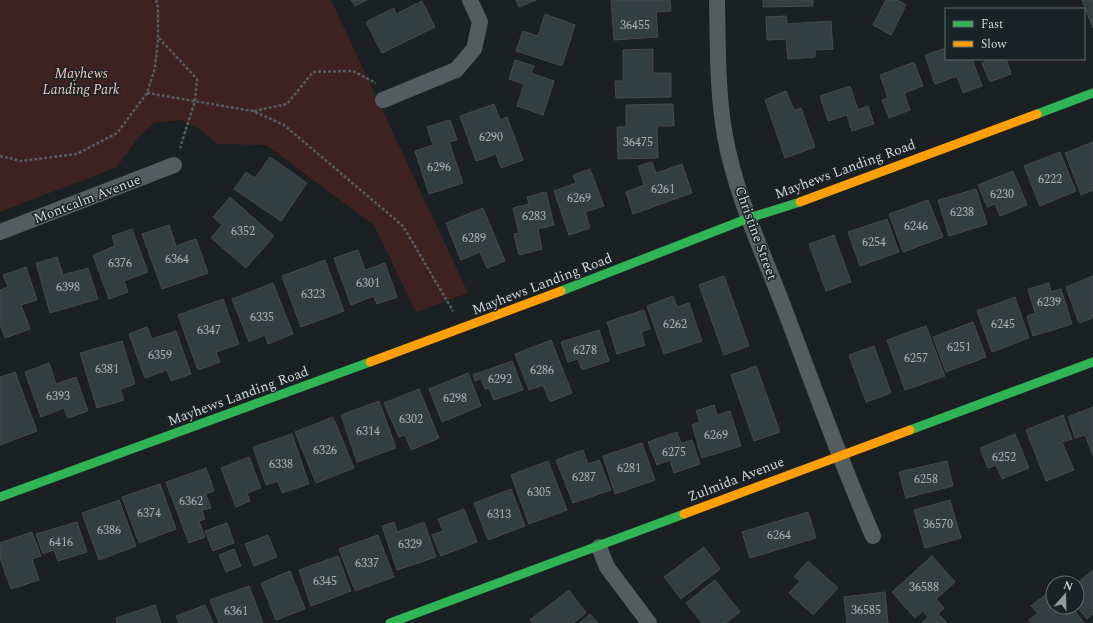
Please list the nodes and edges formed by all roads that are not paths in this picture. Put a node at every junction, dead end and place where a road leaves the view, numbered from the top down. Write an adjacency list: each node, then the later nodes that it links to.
1 (470, 0): 4 (street)
2 (717, 0): 6 (street, Christine Street)
3 (1093, 93): 6 (street, Mayhews Landing Road)
4 (383, 100)
5 (174, 165): 7 (street, Montcalm Avenue)
6 (749, 218): 9 (street, Christine Street); 10 (street, Mayhews Landing Road)
7 (0, 232)
8 (1093, 362): 9 (street, Zulmida Avenue)
9 (840, 456): 11 (street, Christine Street); 12 (street, Zulmida Avenue)
10 (0, 497)
11 (872, 536)
12 (599, 547): 13 (street, Zulmida Avenue); 14 (street)
13 (390, 623)
14 (649, 623)

